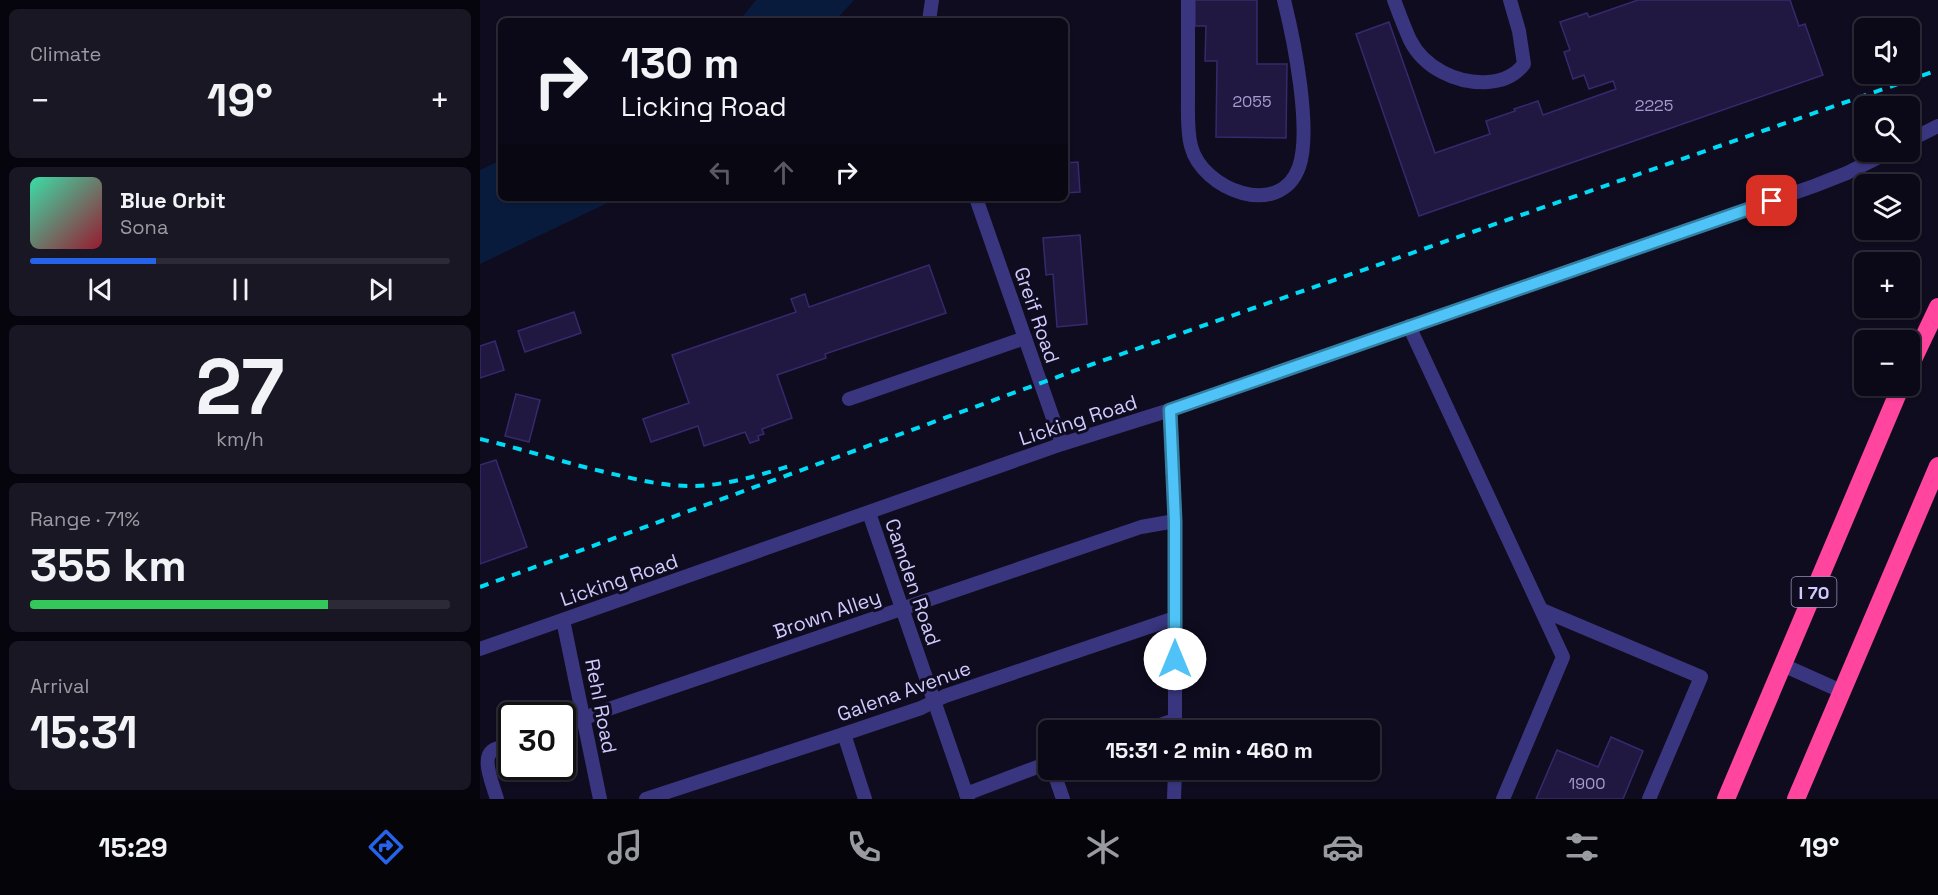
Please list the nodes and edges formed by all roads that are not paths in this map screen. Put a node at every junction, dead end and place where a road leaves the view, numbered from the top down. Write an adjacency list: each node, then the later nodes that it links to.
1 (933, 0): 6 (street)
2 (1188, 0): 3 (street)
3 (1284, 0)
4 (1394, 0): 5 (street)
5 (1510, 0)
6 (930, 18)
7 (1938, 126): 8 (street)
8 (1920, 135)
9 (1869, 162): 12 (street, Licking Road)
10 (977, 201): 13 (street, Greif Road)
11 (1938, 307): 14 (highway)
12 (1409, 326): 17 (street, Licking Road); 23 (street)
13 (1025, 338): 16 (street); 18 (street, Greif Road)
14 (1920, 345)
15 (1897, 396): 27 (highway, I 70)
16 (849, 399)
17 (1170, 410): 18 (street, Licking Road); 21 (street)
18 (1062, 444): 20 (street, Licking Road)
19 (1938, 466): 28 (highway)
20 (869, 513): 22 (street, Camden Road); 25 (street, Licking Road)
21 (1175, 521): 22 (street, Brown Alley); 24 (street)
22 (902, 610): 29 (street, Camden Road); 30 (street, Brown Alley)
23 (1542, 610): 45 (street); 46 (street)
24 (1176, 618): 29 (street, Galena Avenue); 31 (street)
25 (564, 620): 26 (street, Licking Road); 30 (street, Rehl Road)
26 (480, 649)
27 (1783, 665): 28 (street); 47 (highway, I 70)
28 (1841, 691): 48 (highway)
29 (934, 702): 33 (street, Galena Avenue); 38 (street, Camden Road)
30 (584, 720): 32 (street, Brown Alley); 40 (street, Rehl Road)
31 (1175, 720)
32 (576, 723)
33 (844, 734): 41 (street, Galena Avenue); 42 (street)
34 (498, 748): 39 (street)
35 (1038, 767): 38 (street)
36 (1056, 780): 43 (street)
37 (1174, 780): 44 (street)
38 (967, 796)
39 (497, 799)
40 (600, 799)
41 (646, 799)
42 (865, 799)
43 (1063, 799)
44 (1174, 799)
45 (1503, 799)
46 (1650, 799)
47 (1726, 799)
48 (1796, 799)

